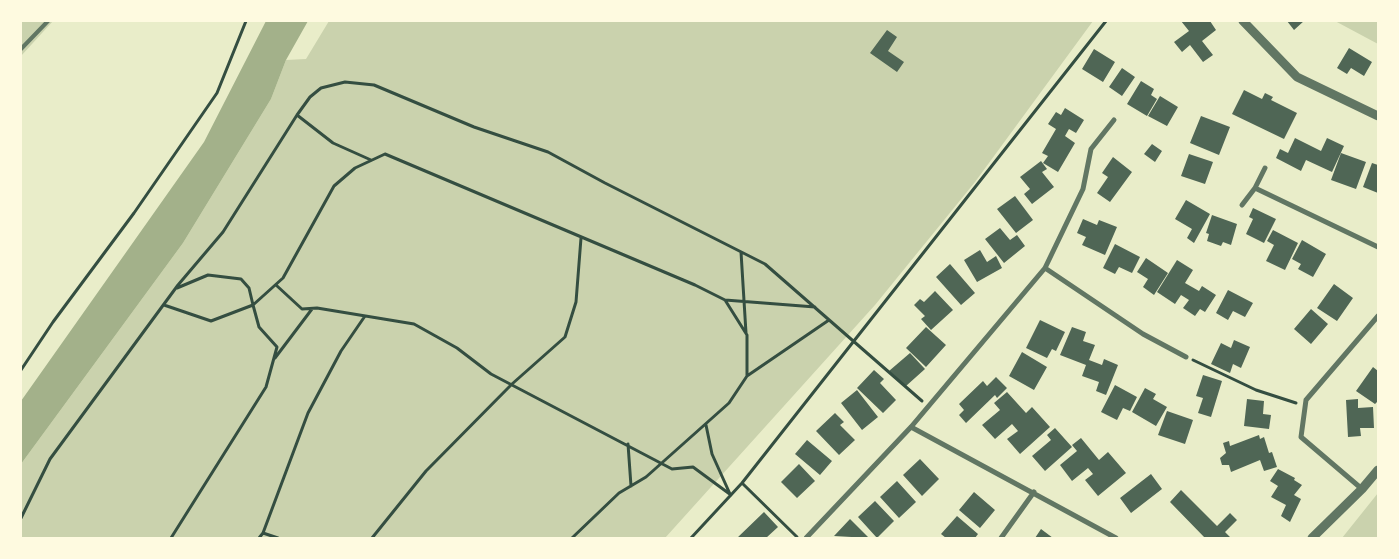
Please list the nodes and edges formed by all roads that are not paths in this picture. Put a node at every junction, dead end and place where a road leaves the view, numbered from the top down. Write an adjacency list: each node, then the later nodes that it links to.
1 (48, 21): 3 (lane)
2 (1243, 21): 4 (street)
3 (21, 49)
4 (1378, 116)
5 (1114, 120): 10 (street)
6 (1266, 168): 7 (street)
7 (1255, 188): 8 (street); 9 (street)
8 (1242, 205)
9 (1378, 247)
10 (1045, 268): 12 (street); 13 (street)
11 (1378, 316): 15 (street)
12 (1186, 357)
13 (911, 427): 16 (street); 17 (street)
14 (1378, 470): 15 (street)
15 (1362, 490): 20 (street)
16 (1034, 492): 18 (street); 19 (street)
17 (806, 538)
18 (1001, 538)
19 (1116, 538)
20 (1312, 538)

